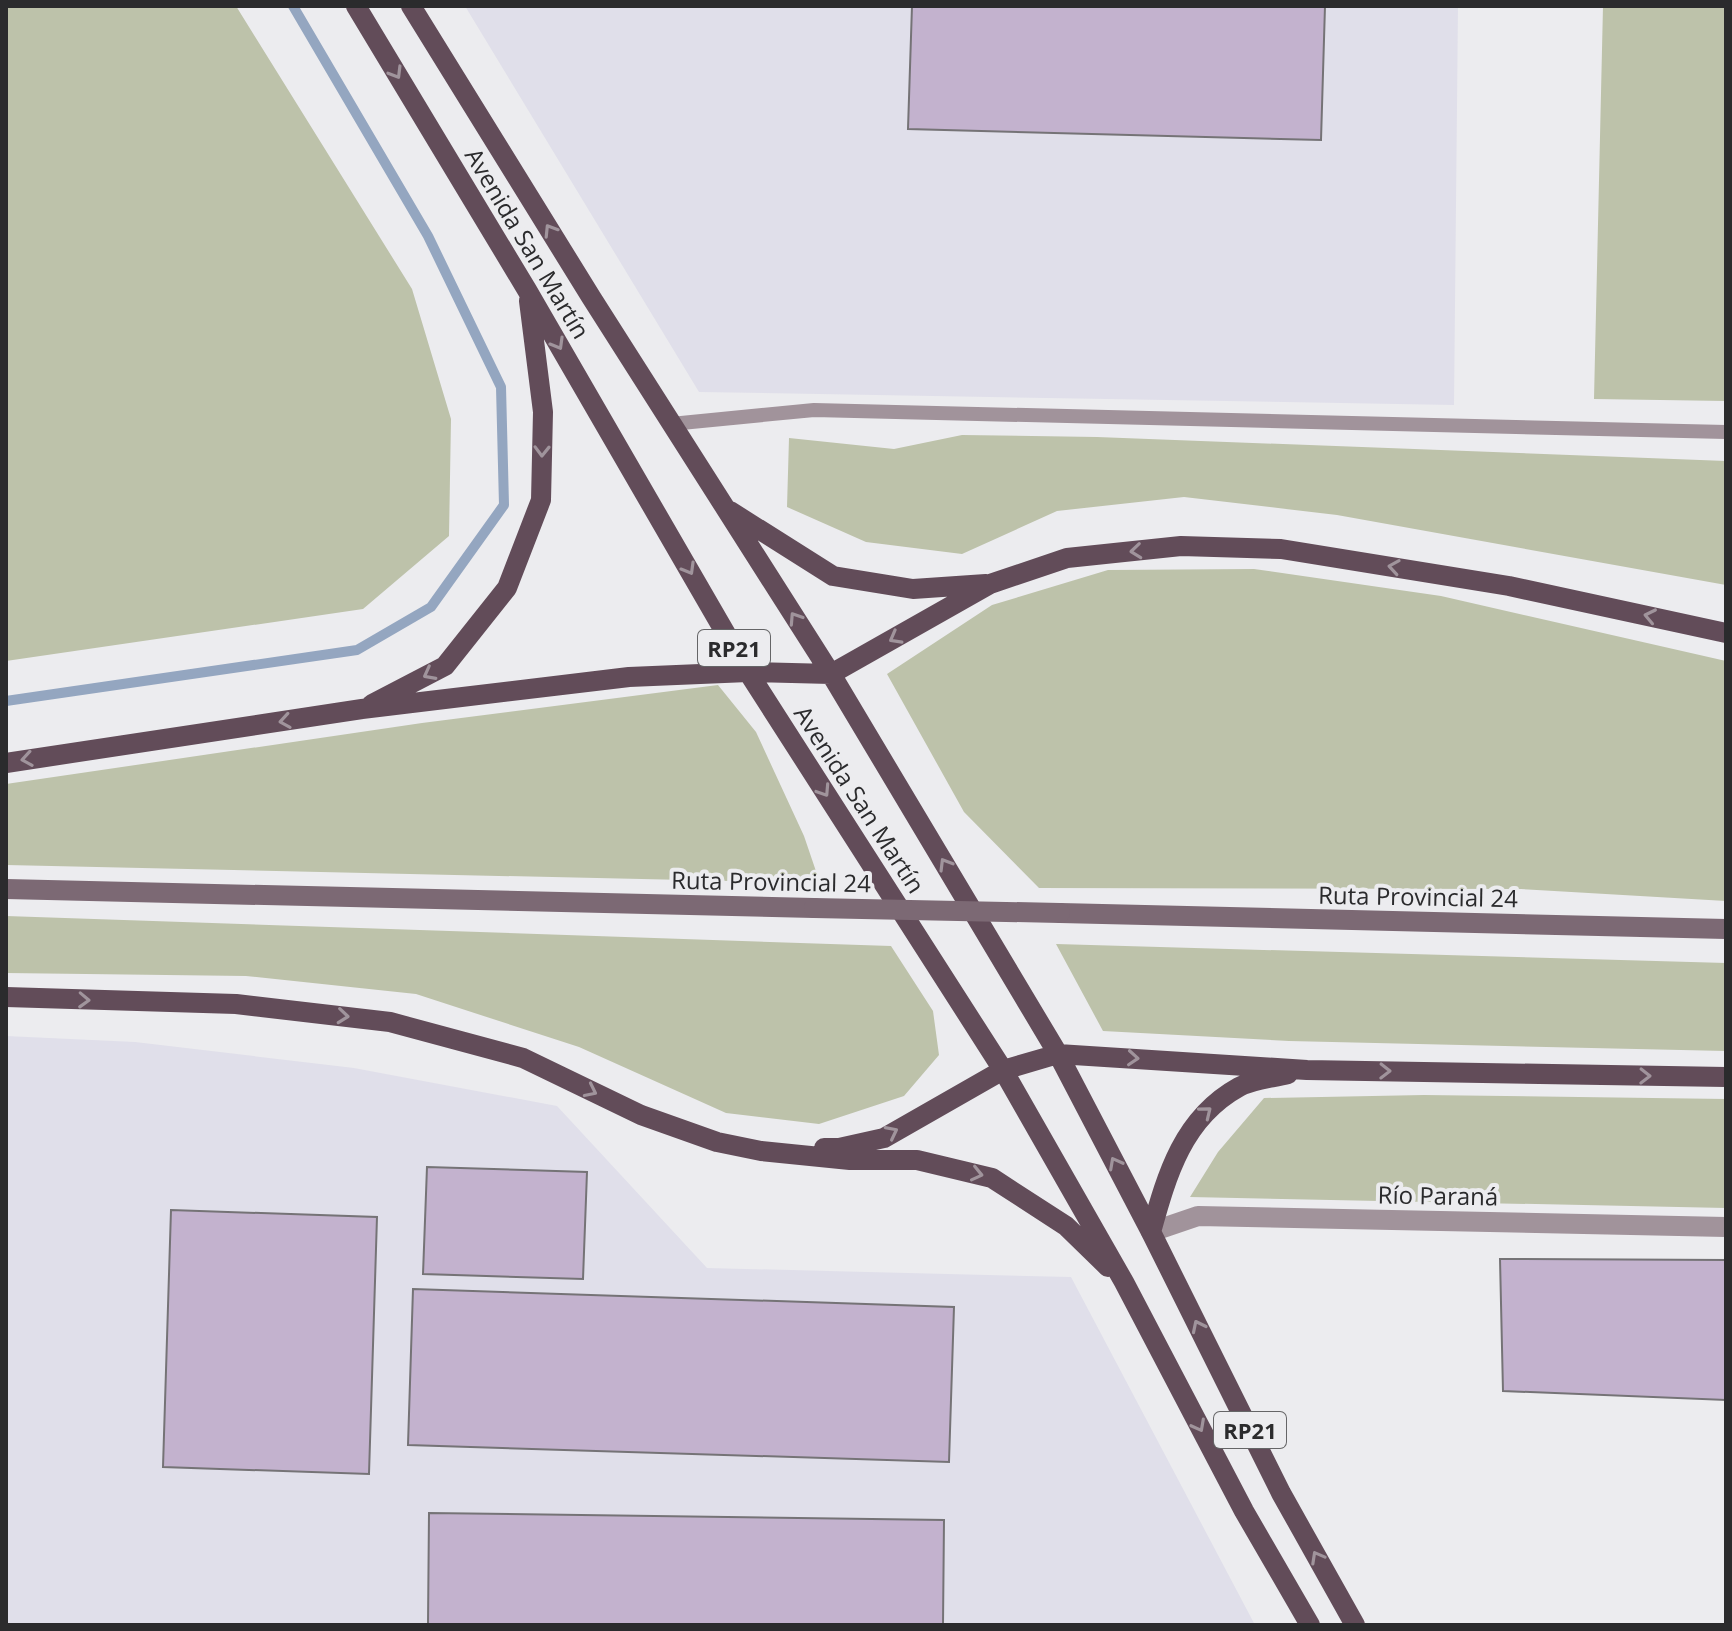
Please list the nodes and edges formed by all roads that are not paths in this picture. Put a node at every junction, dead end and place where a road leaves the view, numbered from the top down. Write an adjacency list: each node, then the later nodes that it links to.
1 (356, 6): 3 (main road, Avenida San Martín / RP21, one-way to 3)
2 (411, 6): 4 (main road, Avenida San Martín / RP21, one-way to 2)
3 (527, 290): 9 (main road, Avenida San Martín / RP21, one-way to 9); 11 (main road, one-way to 11)
4 (671, 424): 5 (lane); 6 (main road, Avenida San Martín / RP21)
5 (1726, 432)
6 (723, 506): 7 (main road); 10 (main road, Avenida San Martín / RP21, one-way to 6)
7 (990, 584): 8 (main road, one-way to 7); 10 (main road, one-way to 10)
8 (1726, 633)
9 (748, 672): 10 (main road); 11 (main road); 17 (main road, Avenida San Martín / RP21, one-way to 17)
10 (831, 674): 16 (main road, Avenida San Martín / RP21, one-way to 10)
11 (362, 709): 12 (main road, one-way to 12)
12 (6, 763)
13 (6, 889): 14 (main road, Ruta Provincial 24, bridge)
14 (1726, 929)
15 (6, 997): 20 (main road, one-way to 20)
16 (1058, 1054): 17 (main road); 18 (main road, one-way to 18); 22 (main road, Avenida San Martín / RP21, one-way to 16)
17 (1003, 1070): 20 (main road, one-way to 17); 23 (main road, Avenida San Martín / RP21)
18 (1307, 1070): 19 (main road, one-way to 19); 22 (main road, one-way to 18)
19 (1726, 1077)
20 (761, 1151): 23 (main road, one-way to 23)
21 (1726, 1227): 22 (street, Río Paraná)
22 (1151, 1232): 25 (main road, Avenida San Martín / RP21, one-way to 22)
23 (1124, 1282): 24 (main road, Avenida San Martín / RP21, one-way to 24)
24 (1310, 1625)
25 (1355, 1625)

